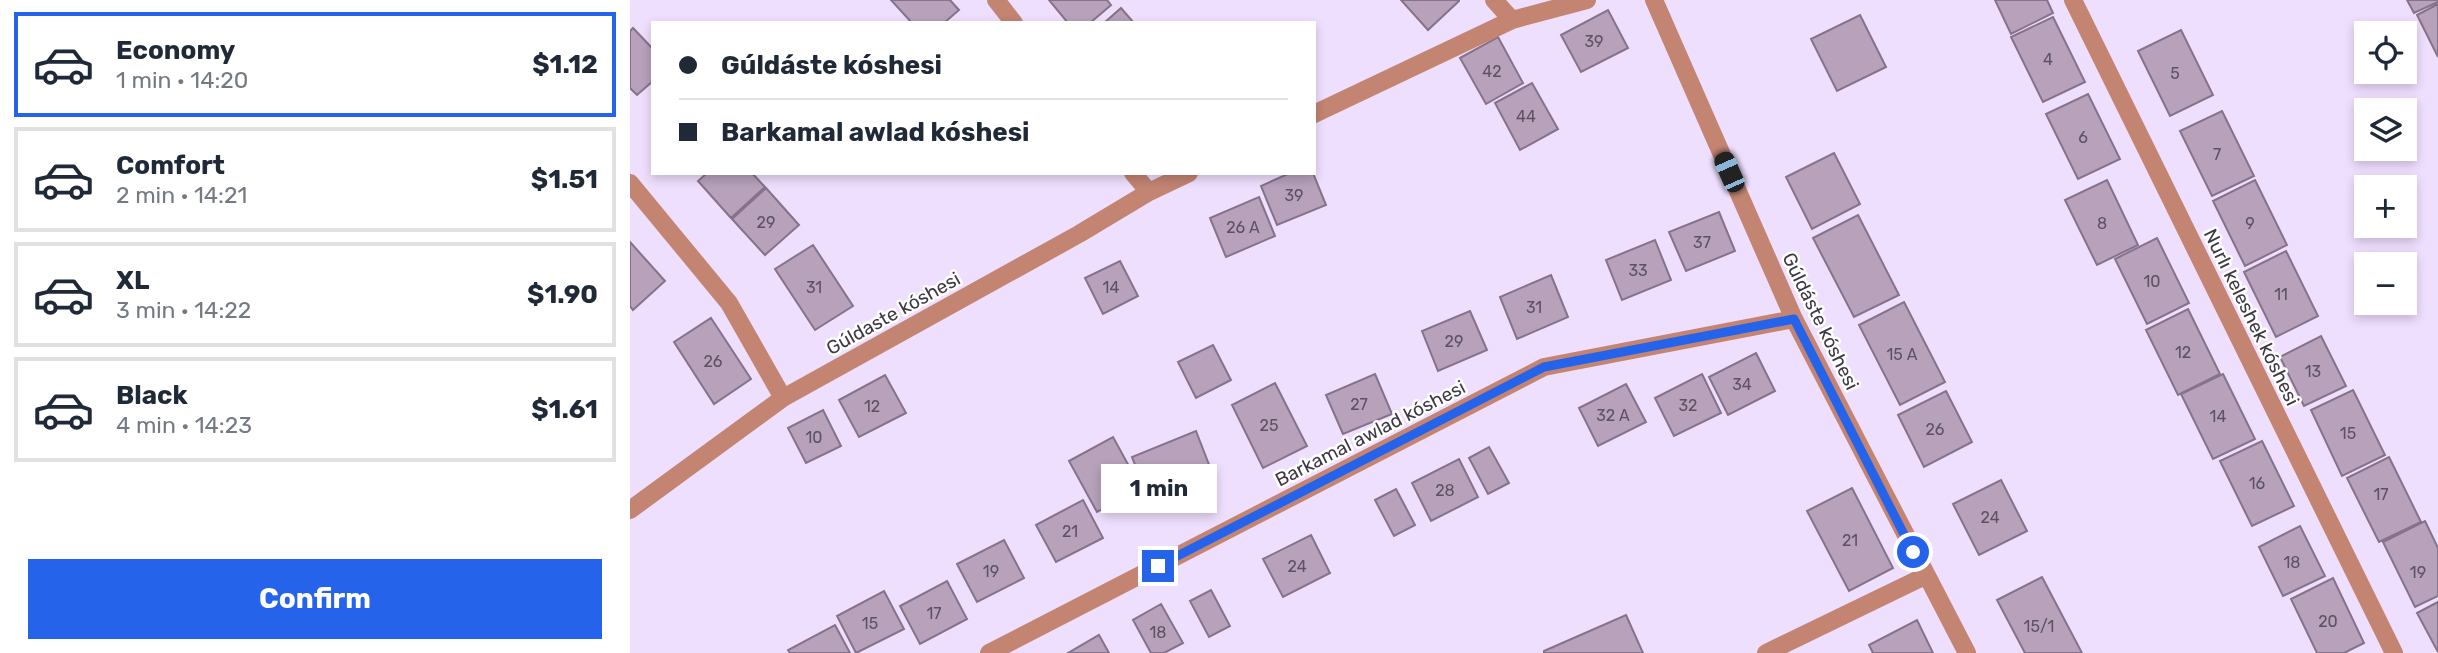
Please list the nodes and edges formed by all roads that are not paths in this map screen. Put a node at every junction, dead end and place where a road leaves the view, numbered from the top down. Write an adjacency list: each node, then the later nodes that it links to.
1 (996, 0): 7 (street)
2 (1494, 0): 6 (street)
3 (1587, 0): 6 (street)
4 (1654, 0): 13 (street, Gúldáste kóshesi)
5 (2073, 0): 20 (street, Nurlı keleshek kóshesi)
6 (1512, 20): 8 (street)
7 (1012, 21)
8 (1316, 113)
9 (1135, 175): 12 (street)
10 (1185, 175): 12 (street, Gúldaste kóshesi)
11 (630, 183): 14 (street)
12 (1149, 192): 14 (street, Gúldaste kóshesi)
13 (1794, 319): 16 (street, Gúldáste kóshesi); 17 (street, Barkamal awlad kóshesi)
14 (783, 398): 15 (street, Gúldaste kóshesi)
15 (630, 510)
16 (1925, 576): 18 (street); 19 (street, Gúldáste kóshesi)
17 (989, 653)
18 (1766, 653)
19 (1967, 653)
20 (2394, 653)

